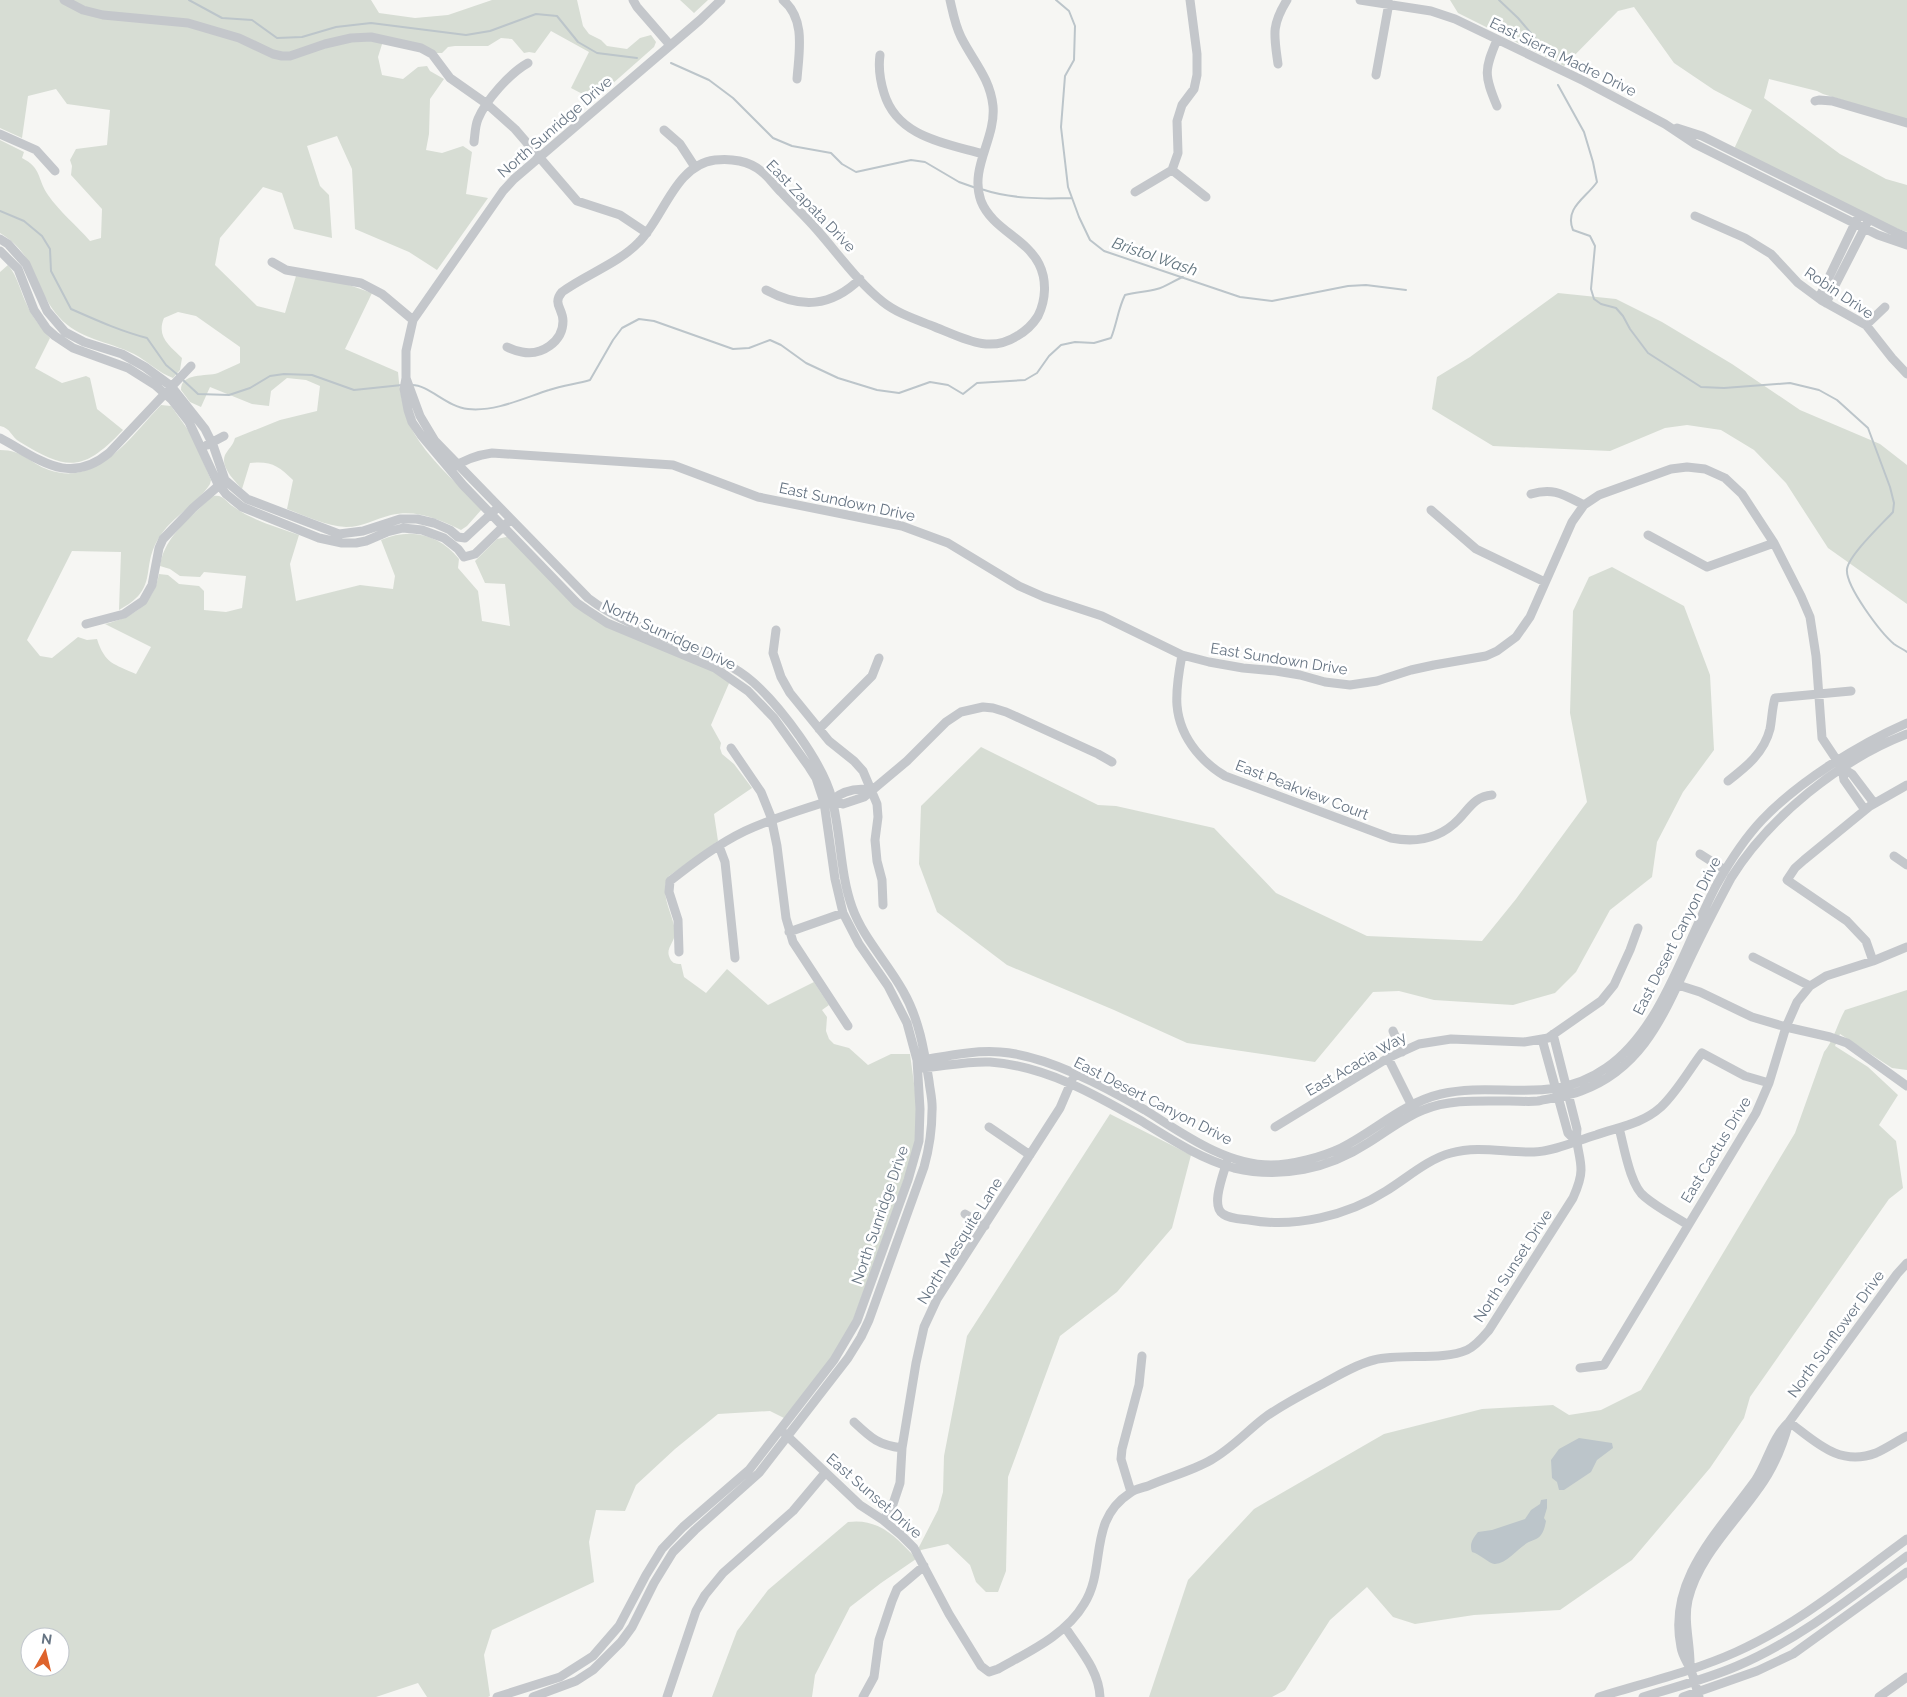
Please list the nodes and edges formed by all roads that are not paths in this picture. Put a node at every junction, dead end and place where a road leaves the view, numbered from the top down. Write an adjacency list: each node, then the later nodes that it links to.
1 (64, 0): 18 (street)
2 (633, 0): 11 (street)
3 (721, 0): 11 (street, North Sunridge Drive)
4 (782, 0): 16 (street)
5 (950, 0): 24 (street)
6 (1190, 0): 27 (street)
7 (1287, 0): 14 (street)
8 (1360, 0): 9 (street, East Sierra Madre Drive)
9 (1389, 3): 10 (street, East Sierra Madre Drive); 15 (street)
10 (1497, 40): 19 (street); 32 (street, East Sierra Madre Drive)
11 (670, 45): 25 (street, North Sunridge Drive)
12 (880, 55): 24 (street)
13 (528, 63): 18 (street)
14 (1278, 64)
15 (1376, 75)
16 (797, 79)
17 (1815, 101): 20 (street)
18 (487, 104): 23 (street); 25 (street)
19 (1497, 106)
20 (1907, 123)
21 (664, 130): 26 (street)
22 (0, 134): 28 (street)
23 (474, 142)
24 (983, 154): 41 (street, East Zapata Drive)
25 (540, 158): 35 (street); 46 (street, North Sunridge Drive)
26 (695, 167): 35 (street, East Zapata Drive); 41 (street, East Zapata Drive)
27 (1172, 170): 29 (street); 30 (street)
28 (55, 171)
29 (1135, 192)
30 (1206, 196)
31 (1695, 216): 43 (street, Robin Drive)
32 (1857, 219): 33 (street, East Sierra Madre Drive); 34 (street, East Sierra Madre Drive); 43 (street)
33 (1869, 219): 34 (street); 36 (street, East Sierra Madre Drive)
34 (1865, 228): 38 (street, East Sierra Madre Drive); 43 (street)
35 (647, 233): 48 (street, East Zapata Drive)
36 (1907, 237)
37 (0, 238): 45 (street)
38 (1907, 245)
39 (0, 251): 45 (street)
40 (272, 262): 46 (street)
41 (860, 279): 42 (street)
42 (766, 290)
43 (1822, 301): 47 (street, Robin Drive)
44 (1885, 307): 47 (street)
45 (43, 314): 51 (street); 52 (street)
46 (413, 320): 57 (street, North Sunridge Drive)
47 (1866, 325): 50 (street, Robin Drive)
48 (506, 347)
49 (191, 366): 51 (street)
50 (1907, 374)
51 (172, 386): 52 (street); 55 (street)
52 (164, 393): 54 (street); 56 (street)
53 (224, 436): 55 (street)
54 (0, 438)
55 (212, 442): 56 (street); 58 (street)
56 (202, 447): 58 (street)
57 (453, 467): 61 (street, North Sunridge Drive); 63 (street, North Sunridge Drive); 76 (street, East Sundown Drive)
58 (222, 483): 68 (street); 74 (street)
59 (1531, 494): 60 (street)
60 (1584, 505): 71 (street, East Sundown Drive); 73 (street, East Sundown Drive)
61 (498, 507): 63 (street); 64 (street, North Sunridge Drive)
62 (1431, 510): 73 (street)
63 (491, 515): 65 (street, North Sunridge Drive); 66 (street)
64 (510, 520): 65 (street); 90 (street, North Sunridge Drive)
65 (503, 526): 70 (street); 90 (street, North Sunridge Drive)
66 (473, 531): 69 (street); 70 (street)
67 (1648, 535): 71 (street)
68 (339, 538): 69 (street); 72 (street)
69 (461, 538): 72 (street)
70 (485, 543): 72 (street)
71 (1774, 544): 79 (street, East Sundown Drive)
72 (455, 546)
73 (1545, 582): 76 (street, East Sundown Drive)
74 (86, 624)
75 (776, 630): 81 (street)
76 (1182, 655): 89 (street, East Peakview Court)
77 (879, 658): 81 (street)
78 (1851, 691): 79 (street)
79 (1819, 692): 85 (street, East Sundown Drive); 86 (street)
80 (1907, 723): 85 (street, East Desert Canyon Drive)
81 (819, 729): 88 (street)
82 (1907, 734): 85 (street, East Desert Canyon Drive)
83 (732, 748): 93 (street)
84 (1112, 762): 88 (street)
85 (1840, 764): 91 (street); 92 (street); 98 (street, East Desert Canyon Drive); 108 (street, East Desert Canyon Drive)
86 (1728, 781)
87 (1907, 785): 91 (street)
88 (870, 790): 90 (street); 99 (street)
89 (1492, 795)
90 (828, 801): 93 (street); 100 (street, North Sunridge Drive); 117 (street, North Sunridge Drive)
91 (1874, 804): 92 (street)
92 (1865, 810): 107 (street)
93 (772, 819): 94 (street); 102 (street)
94 (719, 846): 104 (street); 106 (street)
95 (1700, 854): 98 (street)
96 (1894, 856): 97 (street)
97 (1907, 865)
98 (1725, 870): 108 (street, East Desert Canyon Drive)
99 (883, 906)
100 (843, 913): 102 (street); 117 (street, North Sunridge Drive)
101 (1638, 928): 113 (street, East Acacia Way)
102 (789, 932): 110 (street)
103 (1907, 948): 107 (street, East Cactus Drive)
104 (679, 952)
105 (1753, 957): 109 (street)
106 (735, 958)
107 (1873, 961): 109 (street, East Cactus Drive)
108 (1675, 982): 111 (street); 121 (street, East Desert Canyon Drive)
109 (1810, 986): 111 (street, East Cactus Drive)
110 (848, 1026)
111 (1786, 1027): 119 (street, East Cactus Drive); 120 (street)
112 (1393, 1031): 115 (street)
113 (1553, 1034): 114 (street, East Acacia Way); 121 (street, North Sunset Drive)
114 (1542, 1039): 115 (street, East Acacia Way); 121 (street, North Sunset Drive)
115 (1402, 1052): 116 (street, East Acacia Way)
116 (1388, 1058): 122 (street); 124 (street, East Acacia Way)
117 (922, 1064): 118 (street, East Desert Canyon Drive); 137 (street, North Sunridge Drive); 139 (street, North Sunridge Drive)
118 (1073, 1079): 127 (street, North Mesquite Lane); 128 (street, East Desert Canyon Drive)
119 (1769, 1083): 125 (street); 130 (street, East Cactus Drive)
120 (1907, 1086)
121 (1562, 1091): 122 (street, East Desert Canyon Drive); 126 (street, North Sunset Drive)
122 (1414, 1110): 128 (street, East Desert Canyon Drive)
123 (989, 1127): 127 (street)
124 (1275, 1127)
125 (1619, 1128): 126 (street); 130 (street)
126 (1576, 1142): 128 (street); 142 (street, North Sunset Drive)
127 (1030, 1155): 131 (street, North Mesquite Lane)
128 (1227, 1161)
129 (965, 1214): 131 (street)
130 (1688, 1225): 134 (street, East Cactus Drive)
131 (985, 1226): 140 (street, North Mesquite Lane)
132 (1907, 1262): 136 (street, North Sunflower Drive)
133 (1142, 1356): 142 (street)
134 (1580, 1368)
135 (854, 1422): 140 (street)
136 (1789, 1422): 138 (street); 149 (street, North Sunflower Drive)
137 (781, 1429): 139 (street, East Sunset Drive); 153 (street, North Sunridge Drive)
138 (1907, 1436)
139 (788, 1437): 141 (street, East Sunset Drive); 154 (street, North Sunridge Drive)
140 (902, 1448): 143 (street, North Mesquite Lane)
141 (825, 1473): 143 (street, East Sunset Drive); 155 (street)
142 (1131, 1492): 148 (street, North Sunset Drive)
143 (883, 1520): 146 (street, East Sunset Drive)
144 (1907, 1539): 149 (street)
145 (1907, 1556): 151 (street)
146 (924, 1566): 148 (street, North Sunset Drive); 156 (street)
147 (1907, 1572): 152 (street)
148 (1065, 1627): 157 (street)
149 (1690, 1668): 151 (street, North Sunflower Drive); 158 (street)
150 (1907, 1677): 161 (street)
151 (1694, 1681): 152 (street, North Sunflower Drive); 159 (street)
152 (1699, 1695): 160 (street)
153 (497, 1697)
154 (533, 1697)
155 (667, 1697)
156 (863, 1697)
157 (1100, 1697)
158 (1599, 1697)
159 (1643, 1697)
160 (1683, 1697)
161 (1881, 1697)

